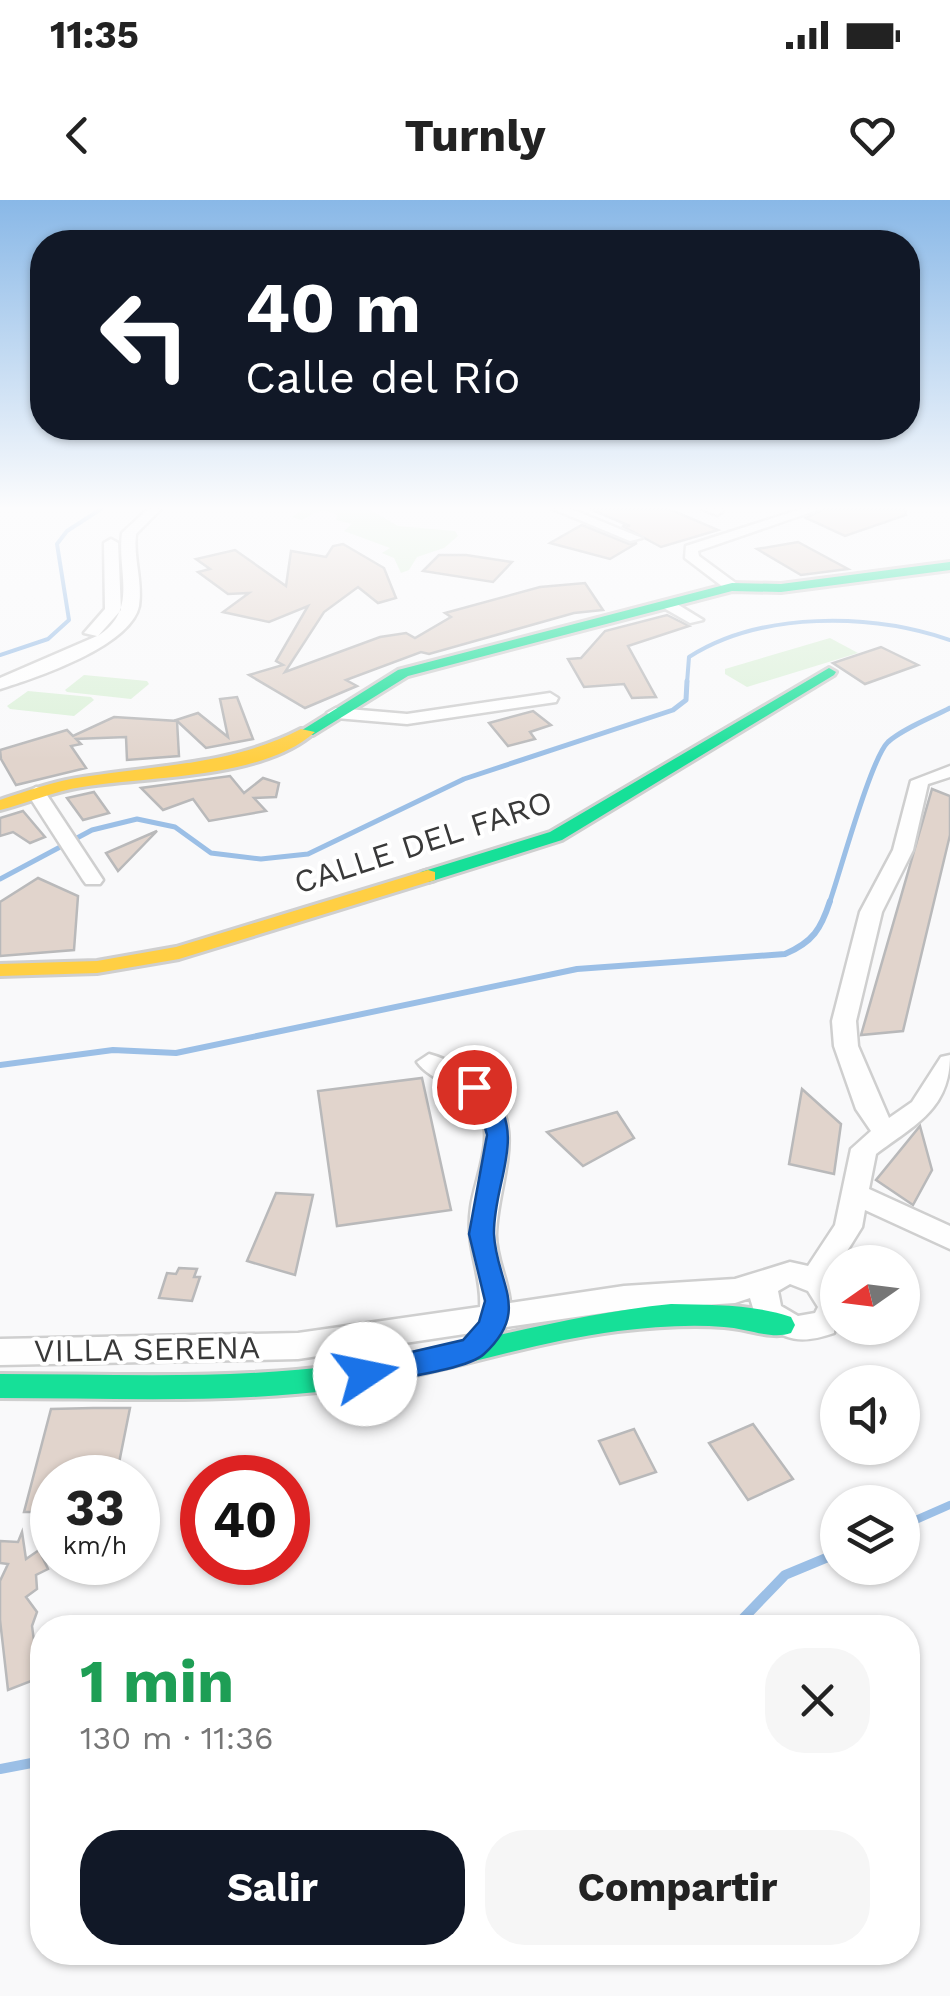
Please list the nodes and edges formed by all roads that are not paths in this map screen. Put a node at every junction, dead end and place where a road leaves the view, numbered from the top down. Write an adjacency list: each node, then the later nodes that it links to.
1 (112, 593): 6 (street)
2 (130, 593): 8 (street)
3 (709, 593): 4 (street)
4 (666, 604): 5 (street); 10 (street)
5 (695, 620)
6 (0, 667)
7 (829, 672): 15 (street, CALLE DEL FARO)
8 (0, 684)
9 (550, 698): 10 (street)
10 (336, 713): 12 (street)
11 (950, 771): 18 (street)
12 (36, 794): 13 (street); 14 (street)
13 (0, 805)
14 (93, 880)
15 (0, 970)
16 (429, 1062): 23 (street)
17 (950, 1062): 18 (street)
18 (885, 1132): 19 (street)
19 (858, 1195): 20 (street); 22 (street)
20 (950, 1238)
21 (769, 1280): 22 (street, VILLA SERENA); 23 (street, VILLA SERENA); 24 (street)
22 (814, 1280): 24 (street, VILLA SERENA)
23 (495, 1316): 25 (street); 26 (street, VILLA SERENA)
24 (782, 1325): 25 (street, VILLA SERENA)
25 (472, 1350): 27 (street, VILLA SERENA)
26 (0, 1352)
27 (0, 1386)

